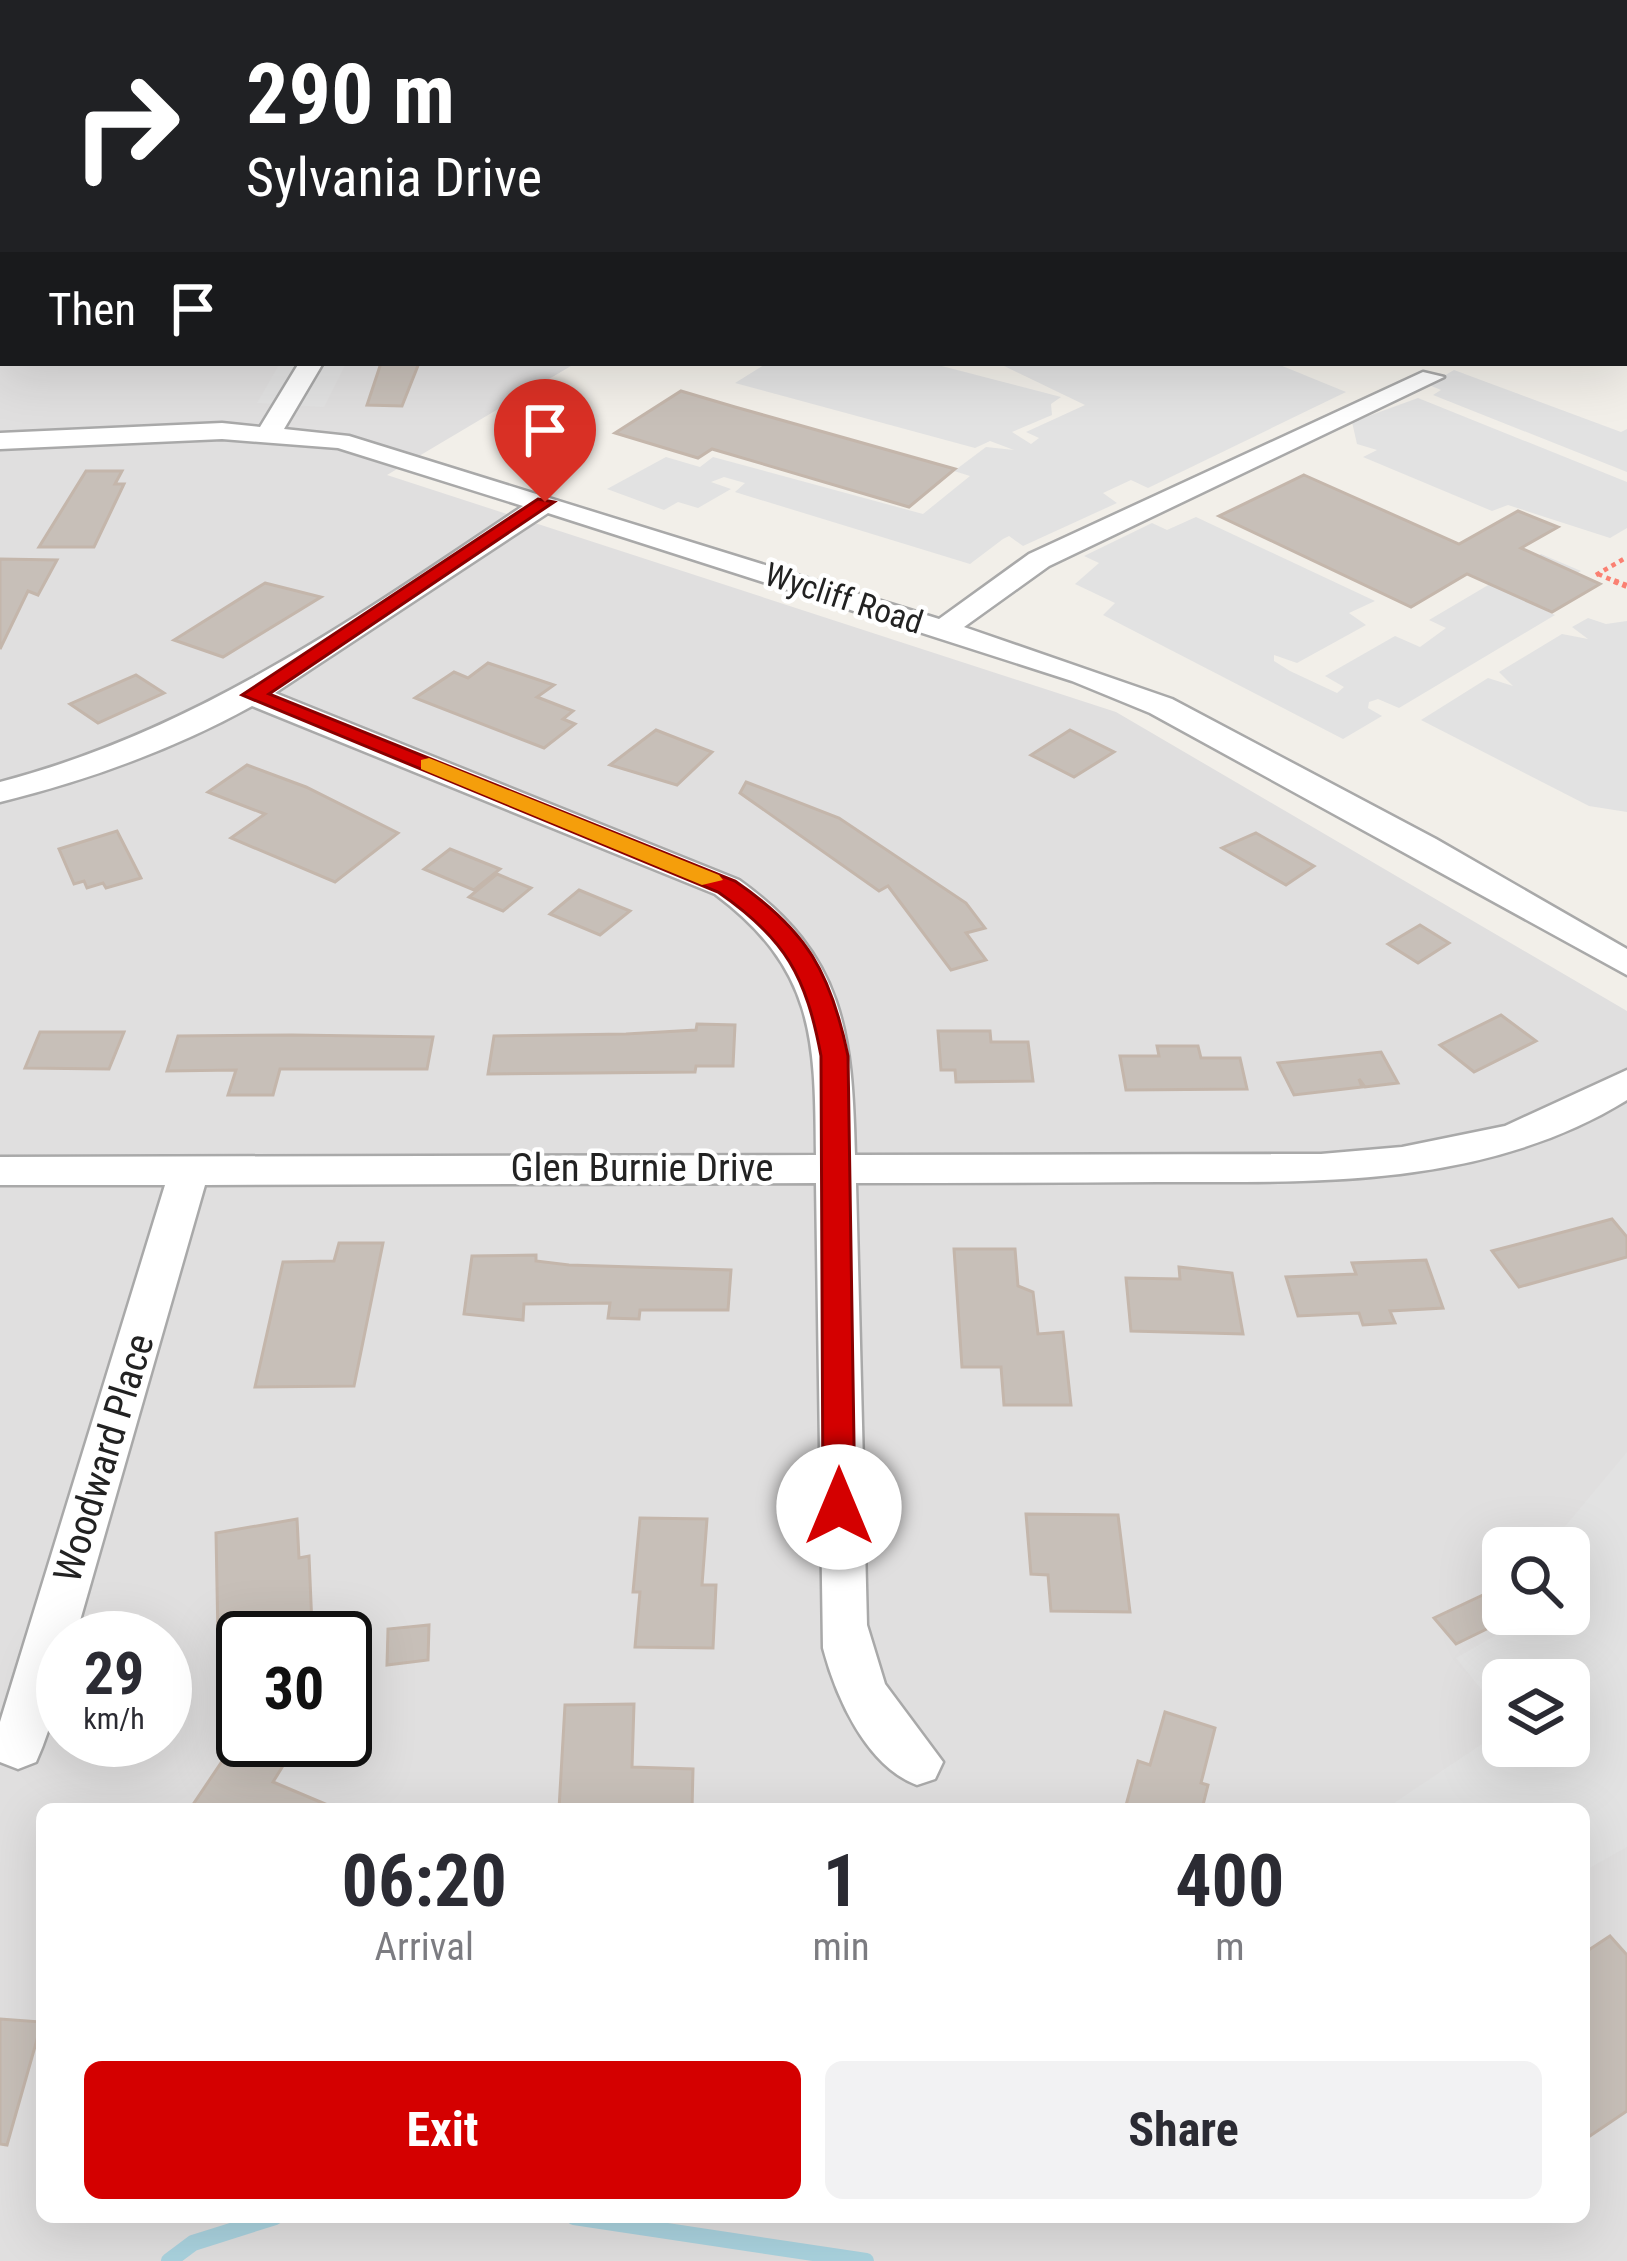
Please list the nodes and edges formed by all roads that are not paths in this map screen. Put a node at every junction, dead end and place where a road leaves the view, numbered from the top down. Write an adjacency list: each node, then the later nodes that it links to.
1 (309, 366): 3 (street)
2 (1432, 377): 6 (street)
3 (269, 433): 4 (street, Wycliff Road); 5 (street, Wycliff Road)
4 (0, 441)
5 (545, 502): 6 (street, Wycliff Road); 7 (street)
6 (944, 630): 9 (street, Wycliff Road)
7 (253, 695): 8 (street); 11 (street)
8 (0, 793)
9 (1627, 964)
10 (1627, 1083): 11 (street, Glen Burnie Drive)
11 (837, 1166): 13 (street, Glen Burnie Drive); 15 (street)
12 (0, 1171): 13 (street, Glen Burnie Drive)
13 (189, 1171): 14 (street, Woodward Place)
14 (18, 1746)
15 (917, 1762)

